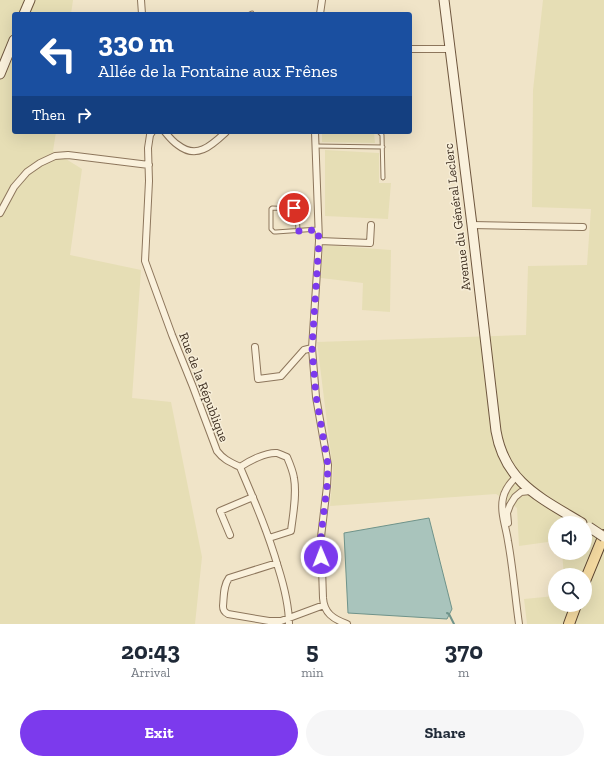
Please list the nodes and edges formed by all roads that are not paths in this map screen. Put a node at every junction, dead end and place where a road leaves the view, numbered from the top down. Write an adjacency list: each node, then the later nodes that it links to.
1 (30, 0): 5 (main road)
2 (141, 0): 6 (street)
3 (322, 0): 7 (street)
4 (444, 0): 10 (main road, Avenue du Général Leclerc)
5 (25, 12)
6 (142, 12)
7 (320, 12)
8 (12, 45): 11 (main road)
9 (412, 49): 10 (street)
10 (450, 49): 22 (main road, Avenue du Général Leclerc)
11 (0, 74)
12 (151, 134): 19 (street)
13 (167, 134): 14 (street)
14 (224, 134)
15 (315, 134): 17 (street)
16 (381, 134): 18 (lane)
17 (315, 146): 18 (lane); 25 (street)
18 (383, 147): 20 (lane)
19 (149, 165): 21 (street); 30 (street, Rue de la République)
20 (383, 178)
21 (0, 212)
22 (472, 224): 24 (street); 31 (main road, Avenue du Général Leclerc)
23 (371, 225): 27 (street)
24 (583, 227)
25 (318, 230): 26 (lane); 27 (street)
26 (298, 231): 26 (lane)
27 (319, 241): 29 (street)
28 (255, 347): 29 (street)
29 (312, 348): 42 (street)
30 (240, 467): 33 (street); 38 (street)
31 (518, 479): 32 (main road, Avenue du Général Leclerc); 39 (street)
32 (530, 491): 34 (main road, Avenue du Général Leclerc); 39 (street)
33 (253, 497): 36 (street); 38 (street)
34 (570, 516)
35 (592, 529): 37 (main road, Avenue du Général Leclerc, bridge)
36 (230, 535)
37 (604, 536): 41 (main road)
38 (270, 538): 40 (street)
39 (508, 540): 46 (street)
40 (277, 563): 44 (street); 44 (street)
41 (590, 568)
42 (324, 605): 44 (street); 45 (street)
43 (573, 612): 47 (main road)
44 (289, 621)
45 (347, 624)
46 (519, 624)
47 (568, 624)

